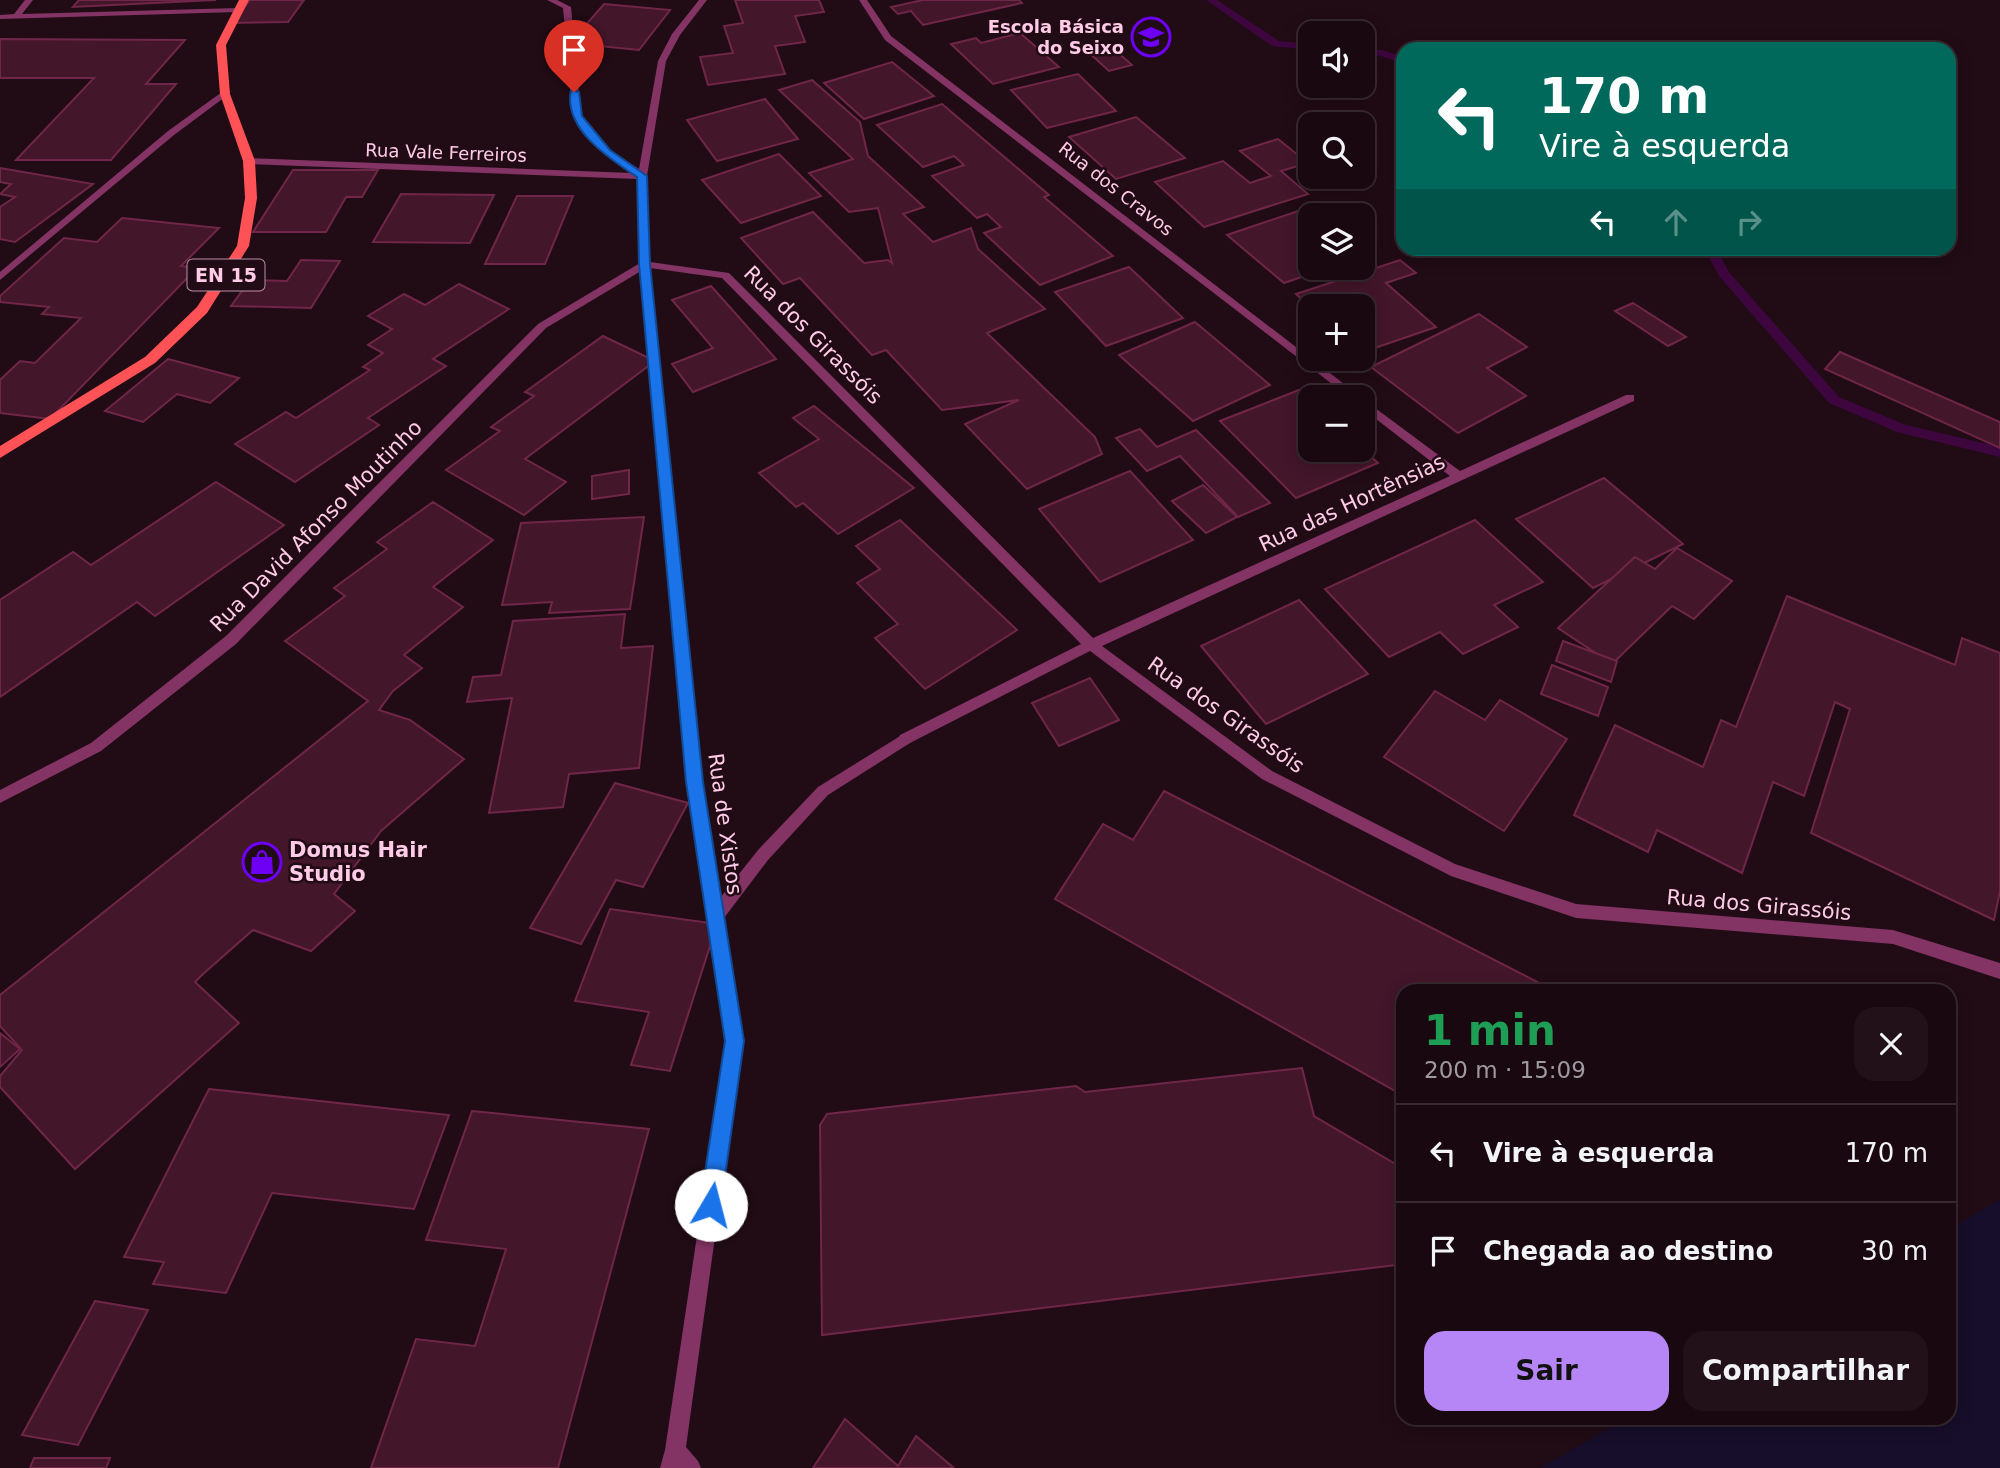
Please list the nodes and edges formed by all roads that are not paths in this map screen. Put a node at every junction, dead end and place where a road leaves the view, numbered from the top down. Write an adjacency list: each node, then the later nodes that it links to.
1 (29, 0): 7 (street)
2 (551, 0): 10 (street)
3 (704, 0): 10 (street, Rua de Xistos)
4 (863, 0): 13 (street, Rua dos Cravos)
5 (241, 5): 7 (street); 8 (main road, EN 15)
6 (0, 17): 7 (street)
7 (15, 18)
8 (225, 94): 9 (main road, EN 15); 12 (street)
9 (249, 161): 10 (street, Rua Vale Ferreiros); 16 (main road, EN 15)
10 (642, 176): 11 (street, Rua de Xistos)
11 (645, 264): 18 (street, Rua dos Girassóis); 19 (street, Rua David Afonso Moutinho); 20 (street, Rua de Xistos)
12 (0, 277)
13 (1340, 385)
14 (1630, 398): 17 (street, Rua das Hortênsias)
15 (1375, 412): 17 (street)
16 (0, 453)
17 (1458, 476): 18 (street, Rua das Hortênsias)
18 (1091, 646): 20 (street, Rua das Hortênsias); 21 (street, Rua dos Girassóis)
19 (0, 797)
20 (715, 916): 22 (street, Rua de Xistos)
21 (2000, 971)
22 (672, 1459): 23 (street, Rua de Xistos)
23 (691, 1468)

